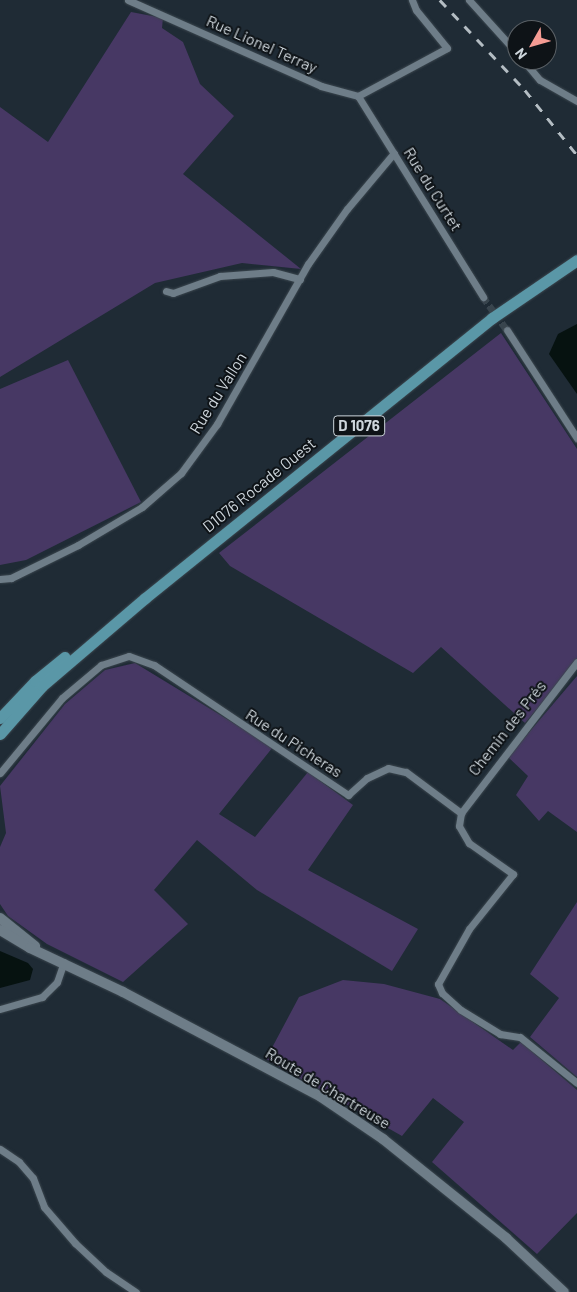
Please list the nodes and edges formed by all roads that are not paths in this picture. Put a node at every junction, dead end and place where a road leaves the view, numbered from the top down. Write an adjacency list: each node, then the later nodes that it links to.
1 (128, 0): 6 (street, Rue Lionel Terray)
2 (412, 0): 6 (street)
3 (469, 0): 4 (street)
4 (507, 42)
5 (532, 70): 7 (street)
6 (358, 96): 8 (street, Rue du Curtet)
7 (577, 101)
8 (394, 153): 10 (street, Rue du Vallon); 12 (street, Rue du Curtet)
9 (577, 260): 16 (main road, D1076 Rocade Ouest / D 1076)
10 (300, 279): 11 (street); 15 (street, Rue du Vallon)
11 (166, 291)
12 (483, 297)
13 (507, 330): 14 (street)
14 (577, 438)
15 (0, 579)
16 (145, 598): 18 (main road, D 1076); 19 (main road, D1076 Rocade Ouest / D 1076)
17 (577, 662): 21 (street, Chemin des Prés)
18 (0, 718)
19 (0, 734)
20 (0, 773): 21 (street, Rue du Picheras)
21 (461, 813): 27 (street)
22 (0, 918): 24 (main road, Route de Chartreuse)
23 (0, 930): 24 (main road, Route de Chartreuse)
24 (46, 954): 25 (main road, Route de Chartreuse)
25 (64, 962): 26 (street); 30 (main road, Route de Chartreuse)
26 (0, 1009)
27 (577, 1083)
28 (0, 1149): 29 (street)
29 (136, 1292)
30 (564, 1292)

